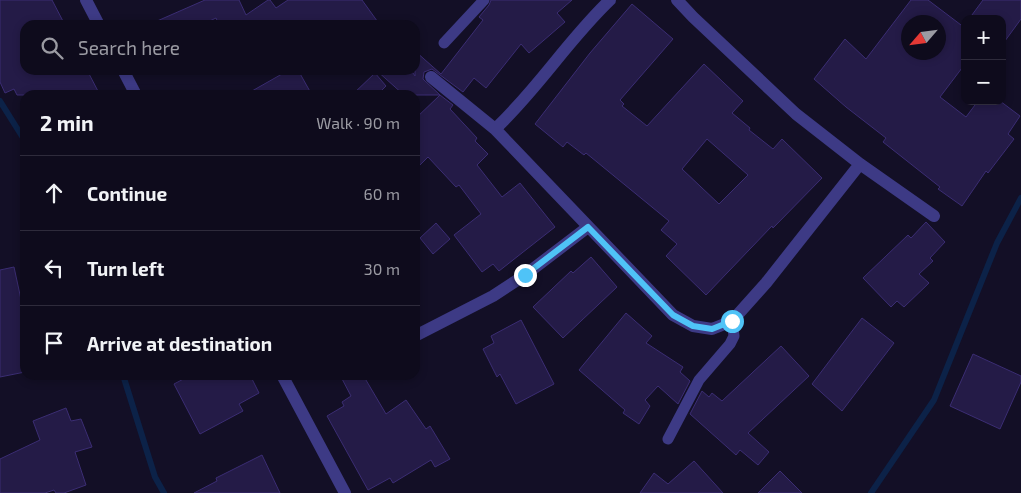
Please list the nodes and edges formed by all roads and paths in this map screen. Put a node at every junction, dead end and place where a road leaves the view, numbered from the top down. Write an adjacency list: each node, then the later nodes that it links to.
1 (86, 0): 5 (street)
2 (484, 0): 6 (lane)
3 (610, 0): 10 (street)
4 (677, 0): 11 (street)
5 (96, 20)
6 (444, 43)
7 (126, 75): 9 (street)
8 (431, 78): 10 (street)
9 (133, 90)
10 (494, 129): 13 (street)
11 (860, 164): 12 (street); 14 (street)
12 (934, 216)
13 (588, 227): 14 (street); 15 (street)
14 (732, 321): 17 (lane)
15 (420, 333)
16 (285, 380): 18 (street)
17 (668, 439)
18 (344, 493)

